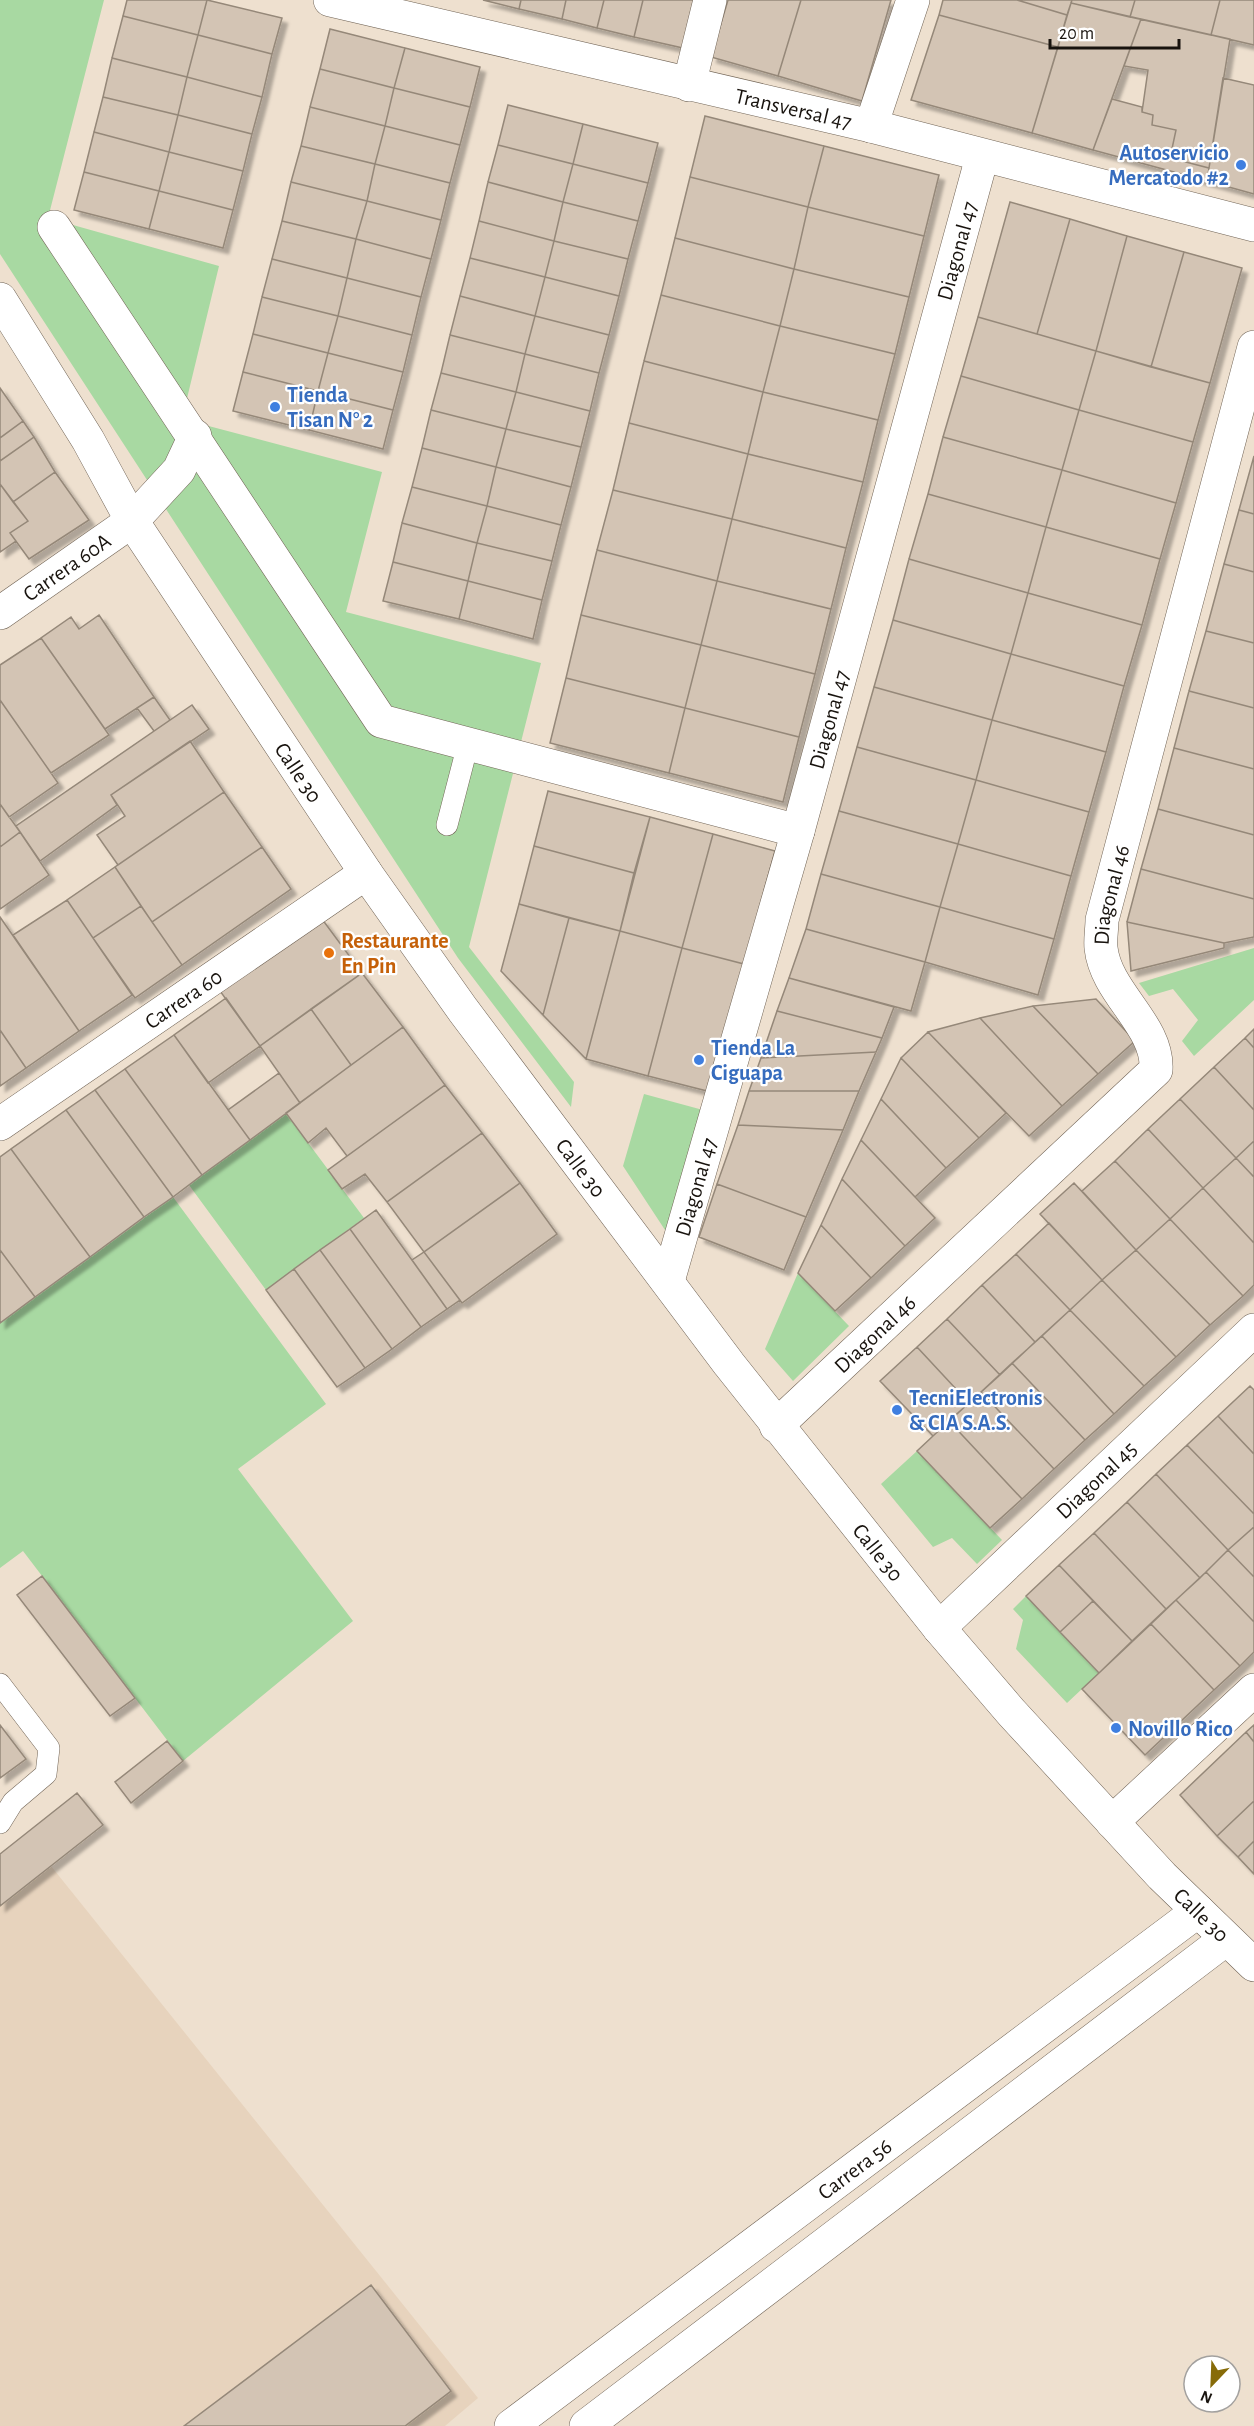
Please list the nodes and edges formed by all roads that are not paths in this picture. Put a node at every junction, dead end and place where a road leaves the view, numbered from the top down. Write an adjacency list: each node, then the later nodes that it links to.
1 (330, 0): 4 (street, Transversal 47)
2 (710, 0): 4 (street)
3 (913, 0): 5 (street)
4 (689, 85): 5 (street, Transversal 47)
5 (871, 126): 6 (street, Transversal 47)
6 (982, 157): 7 (street, Transversal 47); 16 (street, Diagonal 47)
7 (1254, 225)
8 (54, 227): 11 (street)
9 (0, 299): 12 (street, Calle 30)
10 (1254, 347): 21 (street, Diagonal 46)
11 (195, 436): 12 (street, Carrera 60A); 14 (street)
12 (132, 521): 13 (street, Carrera 60A); 17 (street, Calle 30)
13 (0, 613)
14 (468, 744): 15 (lane); 16 (street)
15 (447, 825)
16 (798, 831): 19 (street, Diagonal 47)
17 (366, 873): 18 (street, Carrera 60); 19 (street, Calle 30)
18 (0, 1124)
19 (668, 1281): 21 (street, Calle 30)
20 (1254, 1330): 22 (street, Diagonal 45)
21 (776, 1426): 22 (street, Calle 30)
22 (939, 1628): 25 (street, Calle 30)
23 (0, 1684): 26 (lane)
24 (1254, 1690): 25 (street)
25 (1112, 1822): 27 (street, Calle 30)
26 (0, 1823)
27 (1198, 1911): 28 (street, Calle 30); 30 (street, Carrera 56)
28 (1226, 1939): 29 (street, Calle 30); 31 (street, Carrera 56)
29 (1254, 1965)
30 (511, 2426)
31 (586, 2426)

